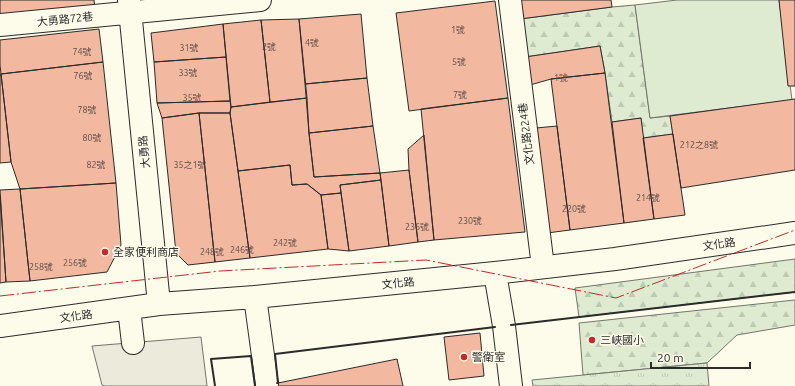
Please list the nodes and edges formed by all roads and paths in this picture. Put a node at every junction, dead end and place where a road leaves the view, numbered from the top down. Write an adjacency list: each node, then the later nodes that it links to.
1 (260, 0): 3 (street, 大勇路72巷)
2 (510, 0): 6 (street, 文化路224巷)
3 (129, 6): 4 (street, 大勇路72巷); 9 (street, 大勇路)
4 (0, 25)
5 (795, 233): 6 (street, 文化路)
6 (542, 267): 7 (street, 文化路)
7 (495, 274): 8 (street, 文化路); 14 (street)
8 (256, 297): 9 (street, 文化路); 13 (street)
9 (159, 304): 10 (street, 文化路)
10 (129, 309): 11 (street, 文化路); 12 (street)
11 (0, 326)
12 (133, 343)
13 (267, 385)
14 (511, 386)

